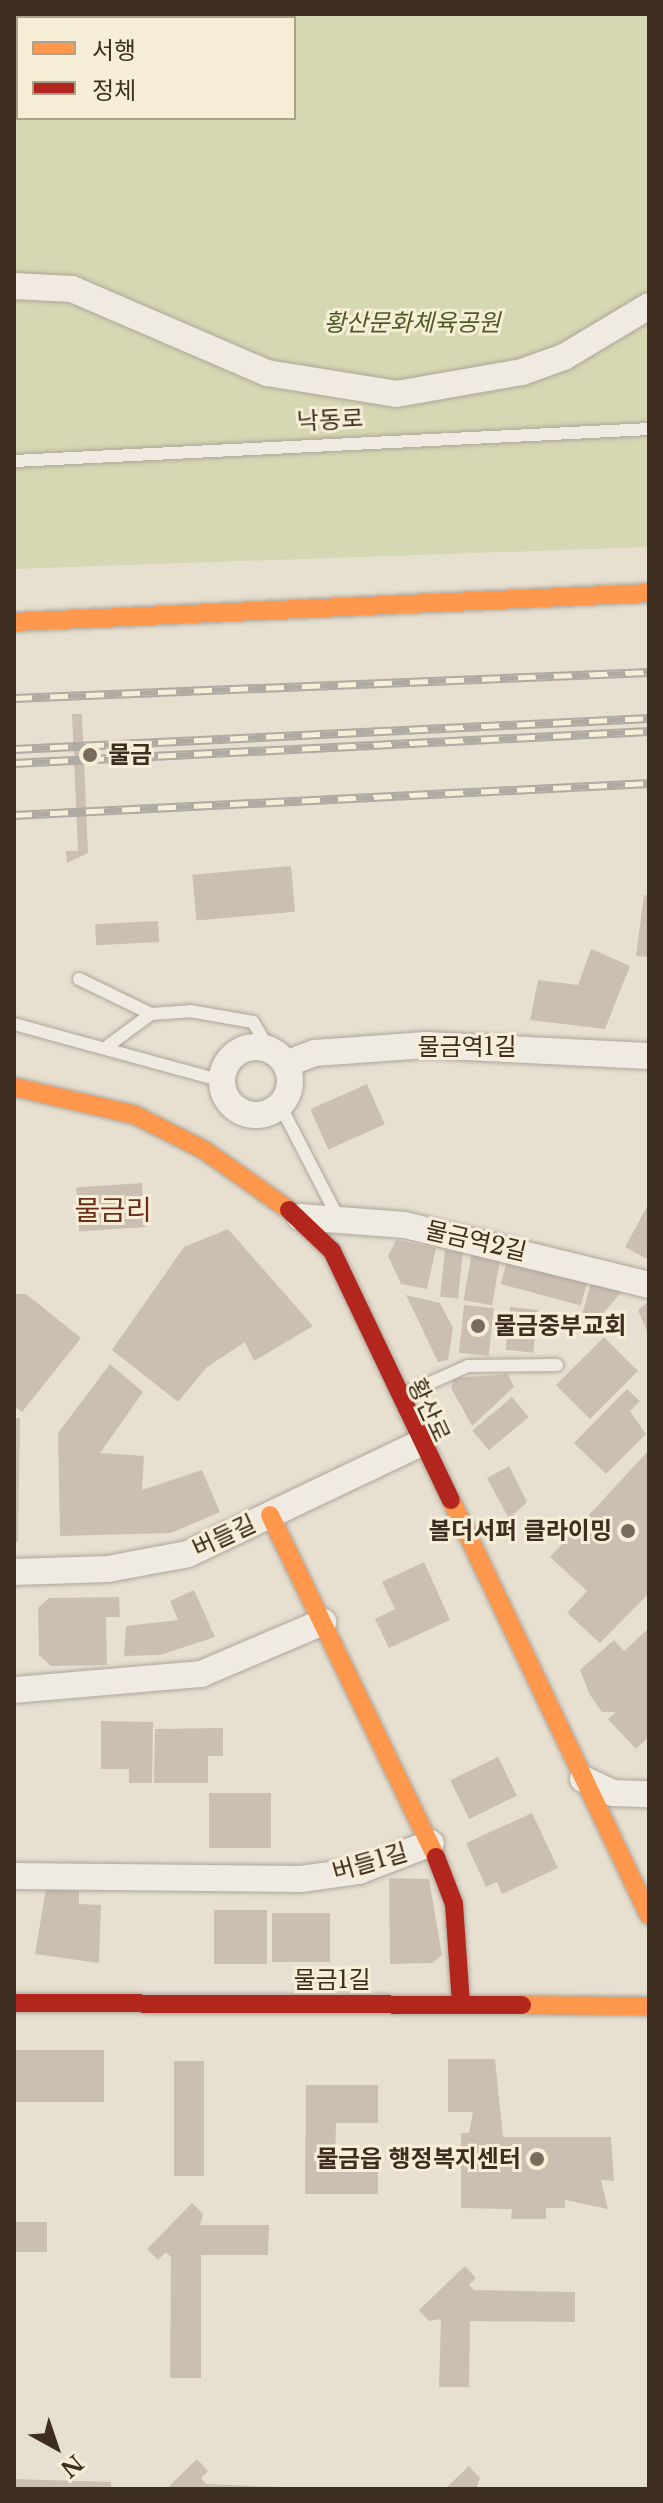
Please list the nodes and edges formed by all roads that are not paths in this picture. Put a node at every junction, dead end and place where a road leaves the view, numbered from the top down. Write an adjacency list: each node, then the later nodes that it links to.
1 (14, 286): 2 (street)
2 (649, 306)
3 (649, 429): 4 (lane, 낙동로)
4 (14, 461)
5 (649, 593): 6 (street)
6 (14, 622)
7 (79, 979): 8 (lane)
8 (151, 1014): 10 (lane); 11 (lane)
9 (14, 1024): 10 (lane)
10 (109, 1045): 13 (lane)
11 (278, 1056): 12 (street, 물금역1길); 13 (street); 15 (street)
12 (649, 1056)
13 (222, 1081): 15 (street)
14 (14, 1087): 16 (street, 황산로)
15 (280, 1105): 17 (lane)
16 (300, 1217): 17 (street, 물금역2길); 18 (street, 황산로)
17 (341, 1221): 18 (lane); 19 (street, 물금역2길)
18 (332, 1251): 21 (street, 황산로)
19 (649, 1285)
20 (557, 1365): 21 (lane)
21 (397, 1398): 22 (street, 황산로)
22 (419, 1444): 23 (street, 버들길); 27 (street, 황산로)
23 (270, 1515): 24 (street, 버들길); 25 (street, 버들1길)
24 (14, 1572)
25 (323, 1622): 26 (street); 29 (street, 버들1길)
26 (14, 1690)
27 (583, 1779): 28 (street); 31 (street, 황산로)
28 (649, 1794)
29 (431, 1843): 30 (street, 버들1길); 33 (street)
30 (14, 1876)
31 (649, 1915)
32 (14, 2003): 33 (street, 물금1길)
33 (461, 2004): 34 (street, 물금1길)
34 (649, 2006)

